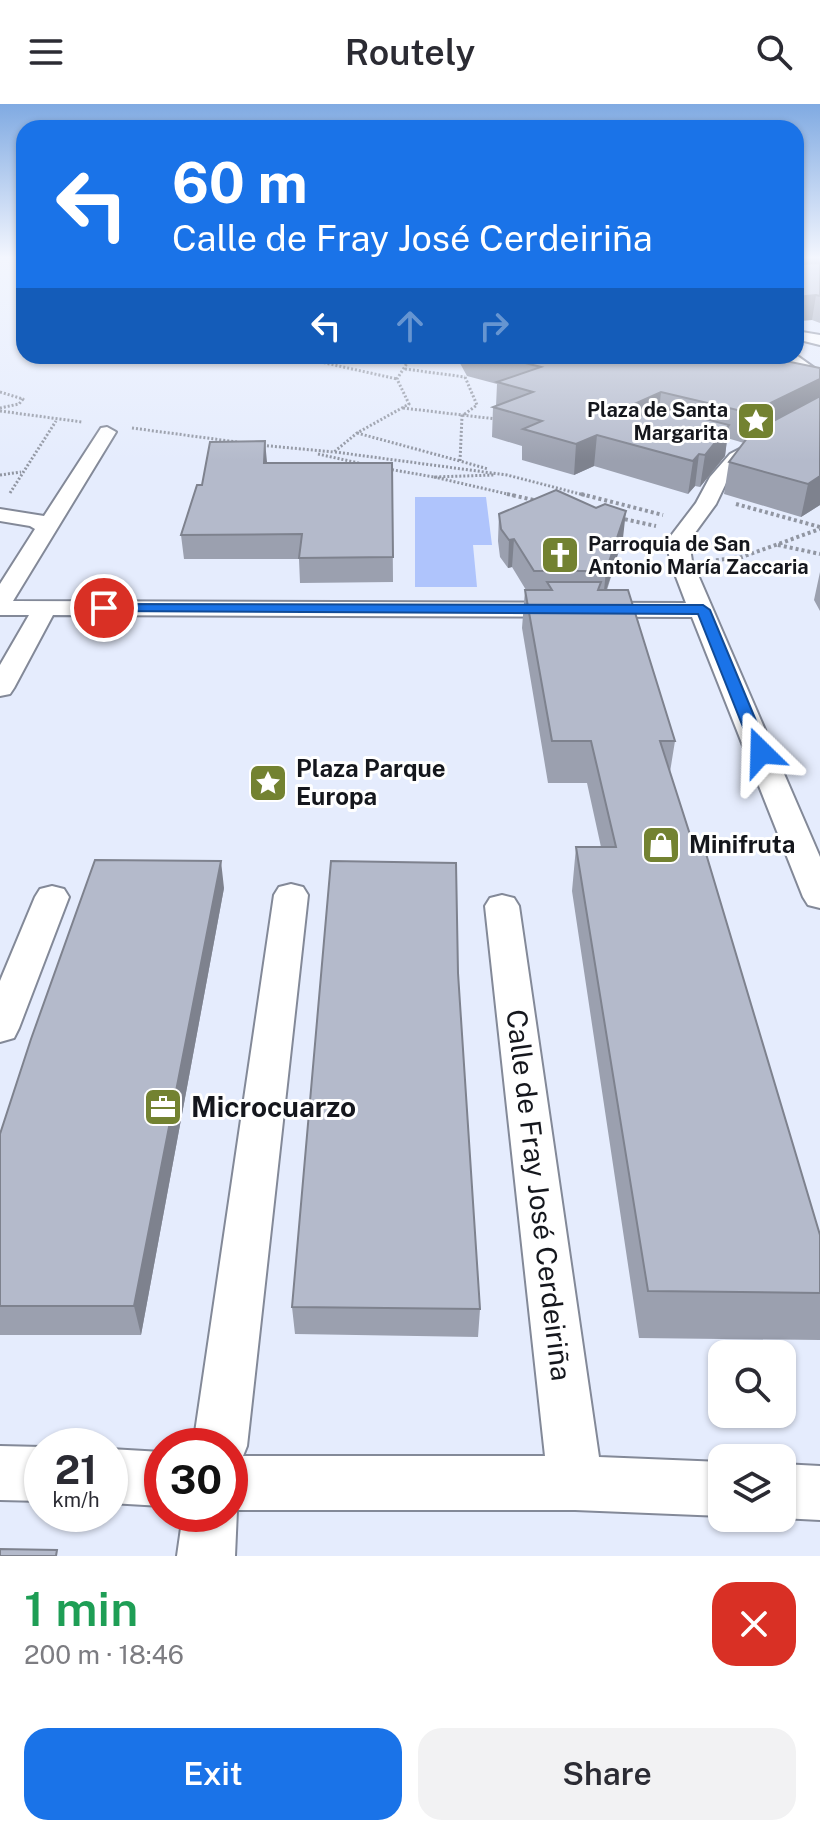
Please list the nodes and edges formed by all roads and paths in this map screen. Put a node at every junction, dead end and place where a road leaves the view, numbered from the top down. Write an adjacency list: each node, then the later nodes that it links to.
1 (328, 364): 5 (path)
2 (408, 364): 4 (path)
3 (798, 364): 6 (street)
4 (405, 369): 5 (path); 11 (path)
5 (397, 379): 10 (path)
6 (820, 379)
7 (792, 382): 8 (street)
8 (820, 389)
9 (0, 392): 12 (path)
10 (409, 404): 14 (path); 21 (path)
11 (477, 405): 14 (path); 15 (path)
12 (0, 410): 16 (path)
13 (820, 412): 35 (street)
14 (462, 416): 15 (path); 24 (path)
15 (486, 417): 18 (path)
16 (57, 420): 17 (path); 27 (path)
17 (88, 422)
18 (507, 422)
19 (130, 428): 22 (path)
20 (107, 432): 37 (street)
21 (357, 433): 23 (path); 24 (path)
22 (313, 452): 23 (path); 25 (path)
23 (334, 452): 29 (path)
24 (460, 461): 29 (path)
25 (363, 464)
26 (377, 467): 30 (path)
27 (21, 472): 28 (path); 33 (path)
28 (0, 475)
29 (507, 475): 30 (path); 35 (path)
30 (434, 477): 31 (path)
31 (542, 502)
32 (731, 503): 36 (path)
33 (4, 506): 37 (street)
34 (610, 516): 35 (path)
35 (687, 526): 45 (street)
36 (820, 528): 39 (path)
37 (49, 529): 40 (street)
38 (0, 531): 40 (street)
39 (777, 544): 41 (path); 42 (path)
40 (34, 553): 43 (street)
41 (820, 554)
42 (697, 562)
43 (0, 605): 44 (street)
44 (45, 608): 45 (street); 46 (street)
45 (703, 610): 49 (street)
46 (0, 688)
47 (291, 895): 52 (street)
48 (52, 897): 51 (street)
49 (820, 897)
50 (502, 906): 56 (street, Calle de Fray José Cerdeiriña)
51 (0, 1028)
52 (222, 1428)
53 (0, 1473): 54 (street)
54 (24, 1474)
55 (248, 1483): 56 (street)
56 (575, 1483): 57 (street)
57 (708, 1488)
58 (796, 1492): 59 (street)
59 (820, 1493)
60 (209, 1532): 61 (street)
61 (206, 1556)

